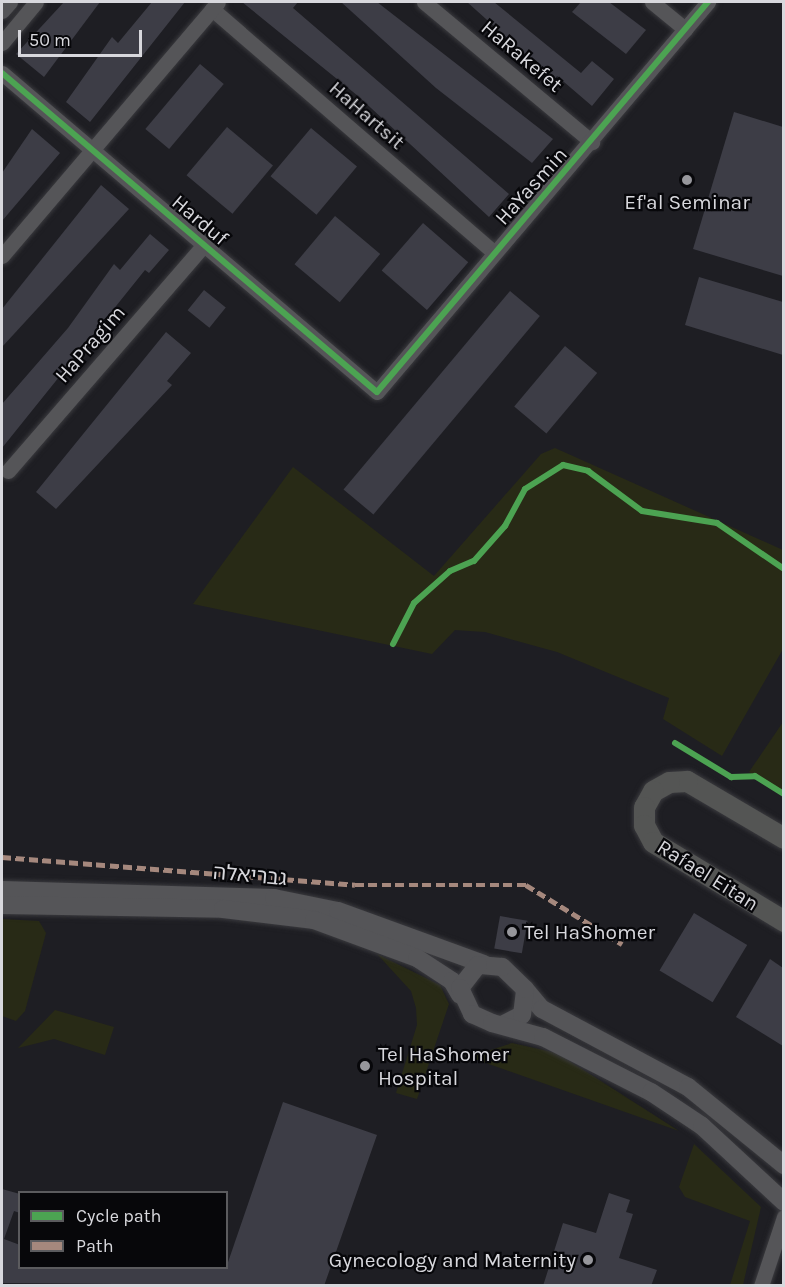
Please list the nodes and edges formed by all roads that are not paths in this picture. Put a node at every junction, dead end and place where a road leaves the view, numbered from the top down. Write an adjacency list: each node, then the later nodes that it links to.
1 (10, 2): 7 (street)
2 (36, 2): 9 (street)
3 (424, 2): 11 (street, HaRakefet)
4 (652, 2): 8 (street)
5 (708, 2): 8 (street, HaYasmin)
6 (215, 5): 12 (street); 14 (street, HaHartsit)
7 (2, 11)
8 (685, 28): 11 (street, HaYasmin)
9 (2, 43)
10 (2, 73): 12 (street, Harduf)
11 (592, 142): 14 (street, HaYasmin)
12 (92, 150): 13 (street, Harduf); 15 (street)
13 (204, 245): 16 (street, Harduf); 17 (street, HaPragim)
14 (494, 252): 16 (street, HaYasmin)
15 (2, 256)
16 (377, 392)
17 (8, 471)
18 (783, 838): 21 (main road, Rafael Eitan)
19 (2, 890): 22 (street, גבריאלה)
20 (2, 905): 24 (street, גבריאלה)
21 (783, 921)
22 (484, 964): 23 (street); 24 (street)
23 (525, 989): 25 (street); 26 (street)
24 (460, 995): 25 (street)
25 (502, 1025): 27 (street)
26 (783, 1165)
27 (783, 1202)
28 (783, 1217): 29 (street)
29 (761, 1286)

